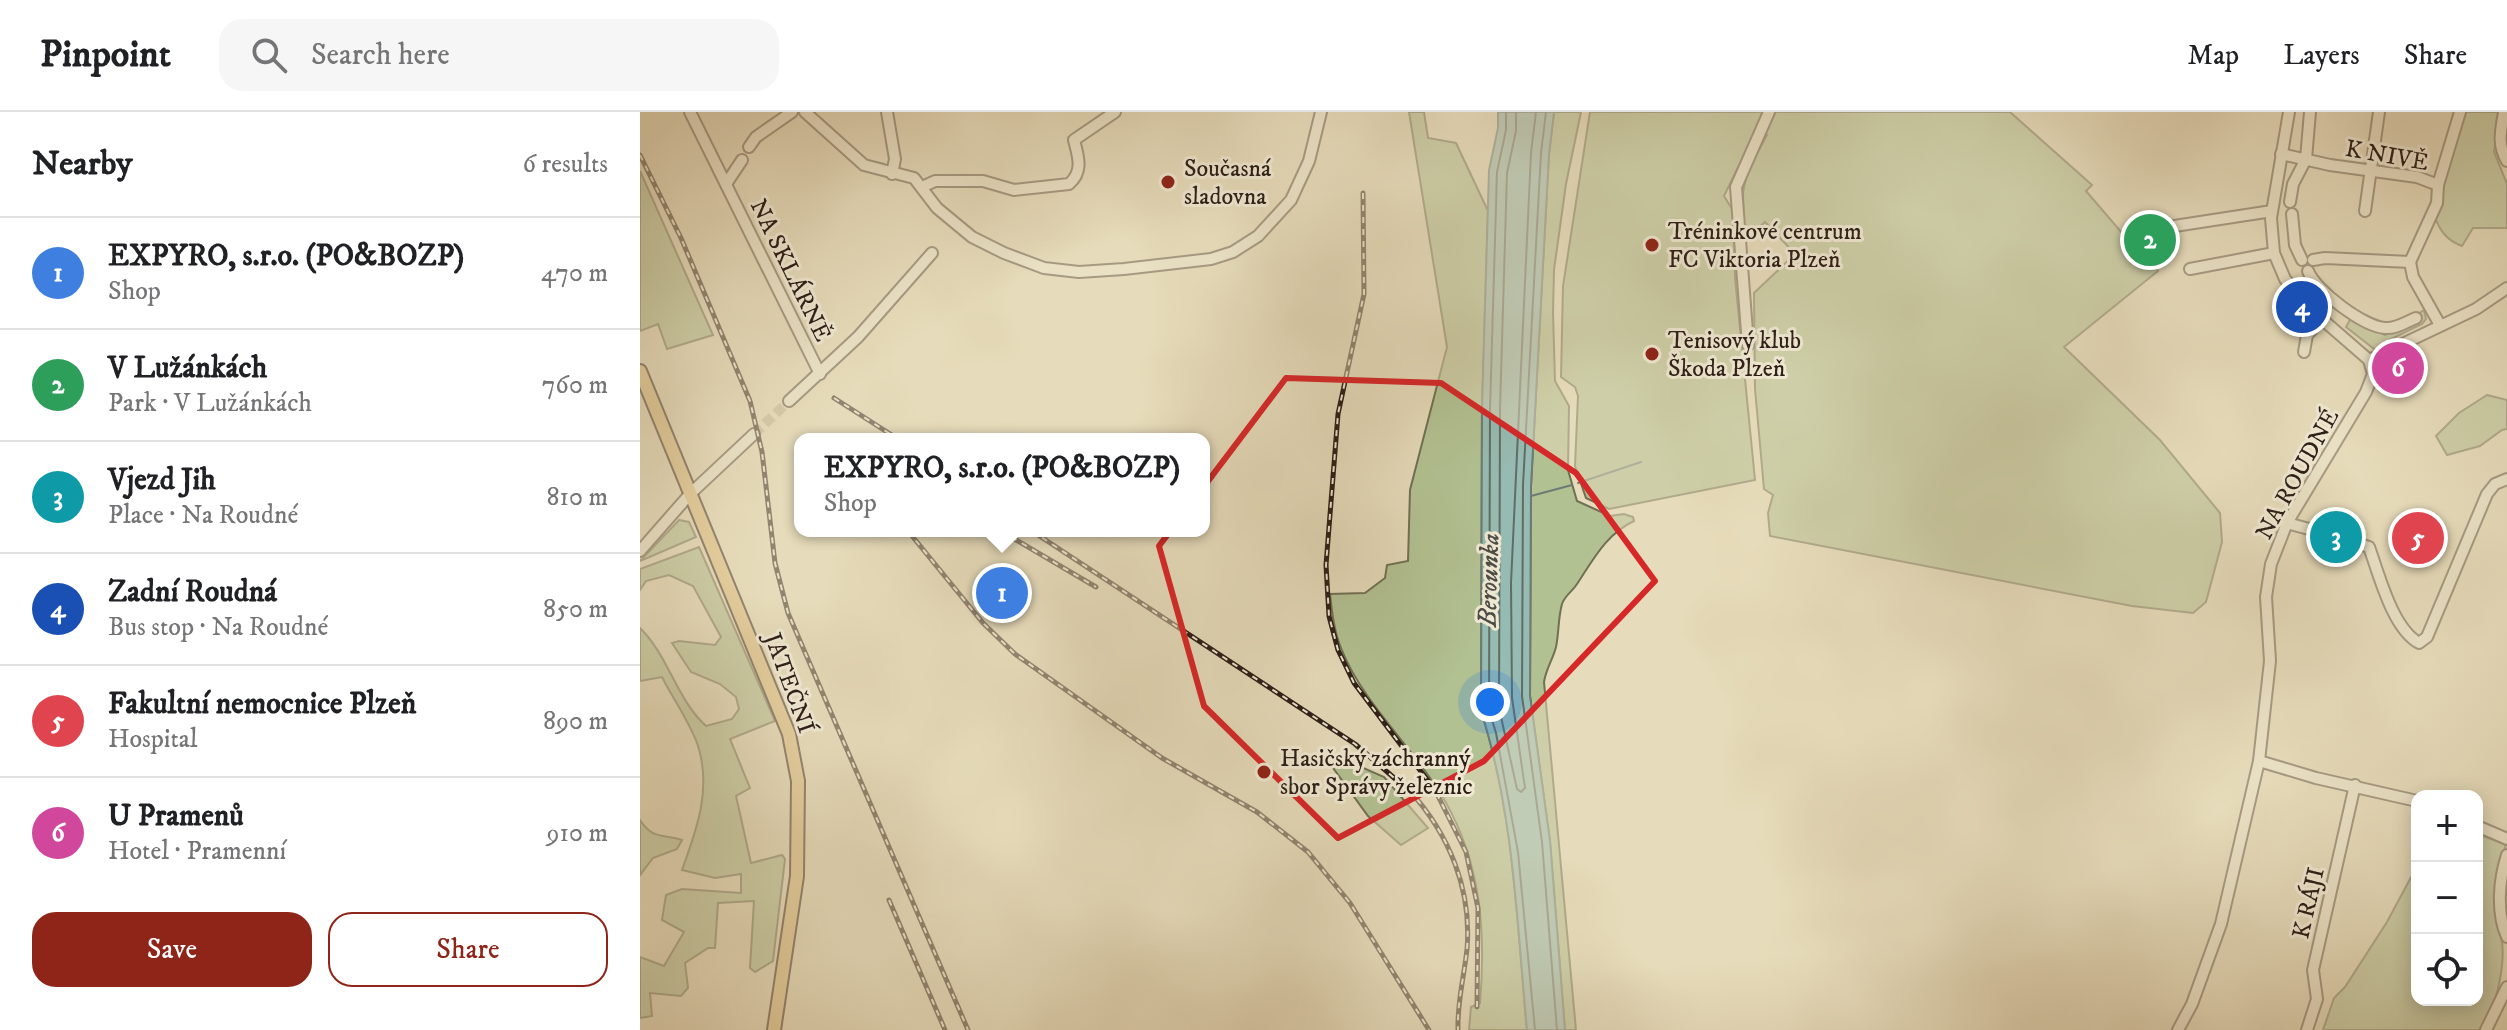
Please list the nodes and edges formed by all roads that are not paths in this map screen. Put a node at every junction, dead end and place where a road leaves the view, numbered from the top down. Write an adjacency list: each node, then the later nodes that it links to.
1 (690, 112): 20 (street, NA SKLÁRNĚ)
2 (792, 112): 13 (street)
3 (805, 112): 19 (street)
4 (887, 112): 19 (street)
5 (1115, 112): 22 (street)
6 (1321, 112): 22 (street)
7 (1769, 112): 37 (street)
8 (2289, 112): 14 (street)
9 (2310, 112): 15 (street)
10 (2379, 112): 18 (street)
11 (2460, 112): 21 (street, K NIVĚ)
12 (2504, 112): 16 (street)
13 (749, 147)
14 (2281, 154): 15 (street, K NIVĚ); 24 (street)
15 (2306, 159): 18 (street, K NIVĚ); 23 (street)
16 (2507, 161)
17 (740, 164): 20 (street, NA SKLÁRNĚ)
18 (2370, 171): 21 (street, K NIVĚ); 25 (street)
19 (892, 174): 22 (street)
20 (726, 184): 41 (street, NA SKLÁRNĚ)
21 (2438, 185): 30 (street, K NIVĚ)
22 (922, 187)
23 (2290, 202)
24 (2272, 211): 27 (street); 29 (street)
25 (2365, 211)
26 (2292, 214): 31 (street)
27 (2168, 227)
28 (932, 253): 41 (street)
29 (2274, 253): 32 (street); 35 (street)
30 (2410, 262): 31 (street); 36 (street)
31 (2308, 264): 34 (street)
32 (2190, 269)
33 (2507, 288): 36 (street)
34 (2416, 318)
35 (2322, 319): 38 (street); 39 (street)
36 (2440, 325): 39 (street)
37 (1748, 345)
38 (2304, 352)
39 (2369, 360): 46 (street, NA ROUDNÉ)
40 (640, 371): 45 (main road, JATEČNÍ)
41 (820, 374): 42 (street)
42 (789, 401)
43 (754, 434): 45 (street)
44 (2507, 479): 46 (street)
45 (690, 494): 47 (street); 56 (main road, JATEČNÍ)
46 (2287, 523): 48 (street, NA ROUDNÉ)
47 (640, 551)
48 (2259, 761): 49 (street); 57 (street, NA ROUDNÉ)
49 (2355, 785): 50 (street); 58 (street, K RÁJI)
50 (2411, 799)
51 (2483, 829): 52 (street)
52 (2507, 839)
53 (2507, 855): 54 (street)
54 (2507, 937)
55 (2507, 987): 59 (street)
56 (774, 1030)
57 (2178, 1030)
58 (2307, 1030)
59 (2486, 1030)

